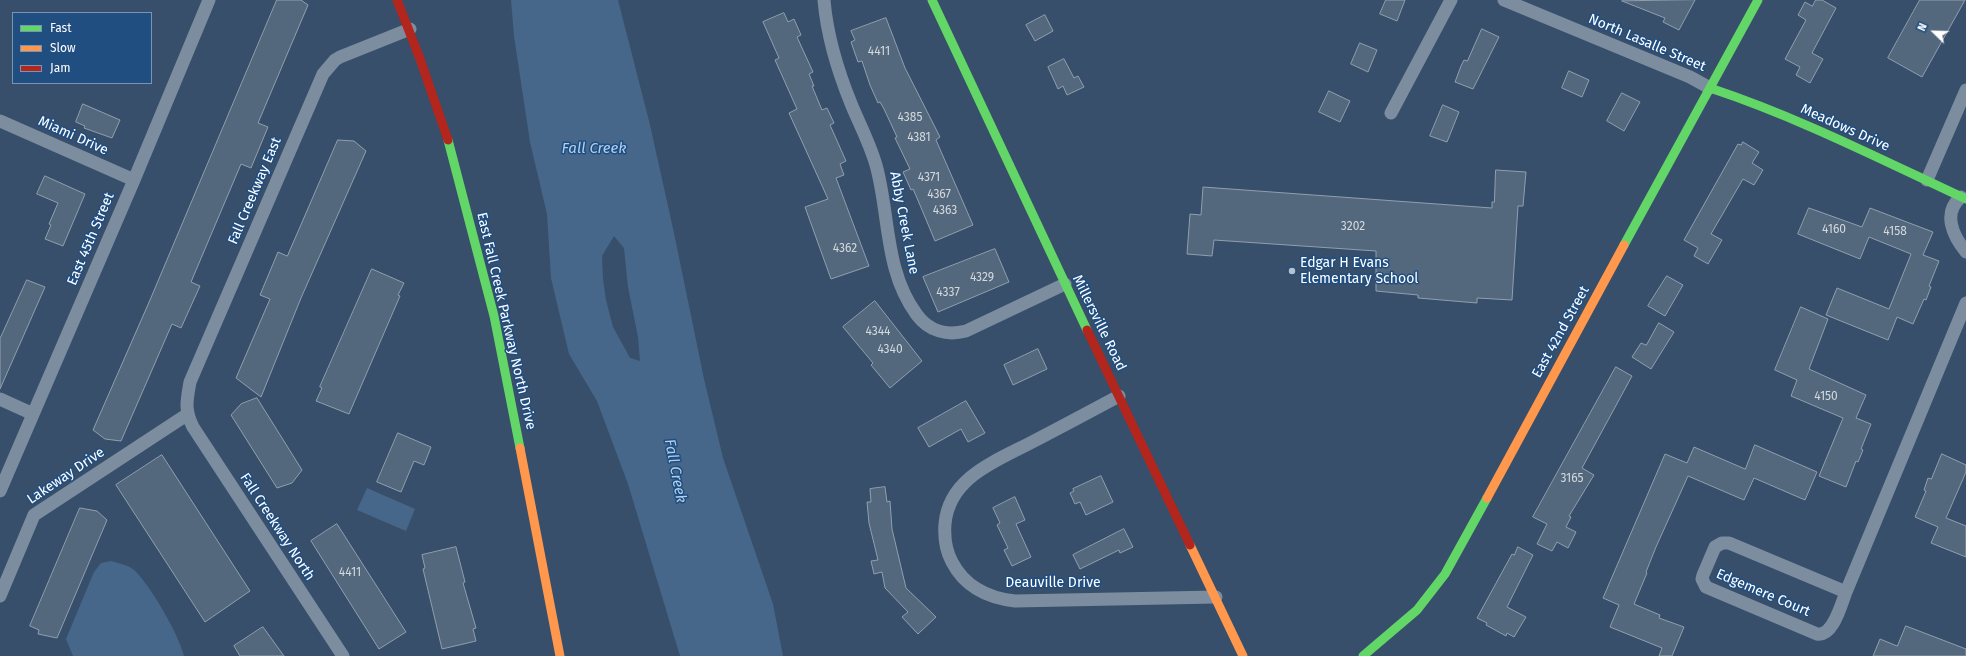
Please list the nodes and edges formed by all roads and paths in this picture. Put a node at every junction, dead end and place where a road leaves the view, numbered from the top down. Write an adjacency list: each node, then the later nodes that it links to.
1 (209, 0): 13 (street, East 45th Street)
2 (397, 0): 8 (street, East Fall Creek Parkway North Drive)
3 (824, 0): 17 (street, Abby Creek Lane)
4 (932, 0): 17 (street, Millersville Road)
5 (1451, 0): 11 (street)
6 (1504, 0): 9 (street, North Lasalle Street)
7 (1758, 0): 9 (street, East 42nd Street)
8 (410, 29): 22 (street, Fall Creekway East); 28 (street, East Fall Creek Parkway North Drive)
9 (1710, 88): 14 (street, Meadows Drive); 30 (street, East 42nd Street)
10 (1966, 90): 14 (street)
11 (1391, 113)
12 (0, 121): 13 (street, Miami Drive)
13 (134, 180): 21 (street, East 45th Street)
14 (1927, 180): 15 (street, Meadows Drive)
15 (1964, 198): 16 (street)
16 (1966, 252)
17 (1065, 284): 19 (street, Millersville Road)
18 (1966, 303): 24 (street, Edgemere Court)
19 (1119, 396): 26 (street, Millersville Road); 26 (street, Deauville Drive)
20 (0, 400): 21 (street)
21 (33, 414): 23 (street, East 45th Street)
22 (188, 414): 25 (street, Lakeway Drive); 27 (street, Fall Creekway North)
23 (0, 490)
24 (1846, 592): 24 (street, Edgemere Court)
25 (0, 596)
26 (1216, 597): 29 (street, Millersville Road)
27 (343, 656)
28 (560, 656)
29 (1243, 656)
30 (1362, 656)

